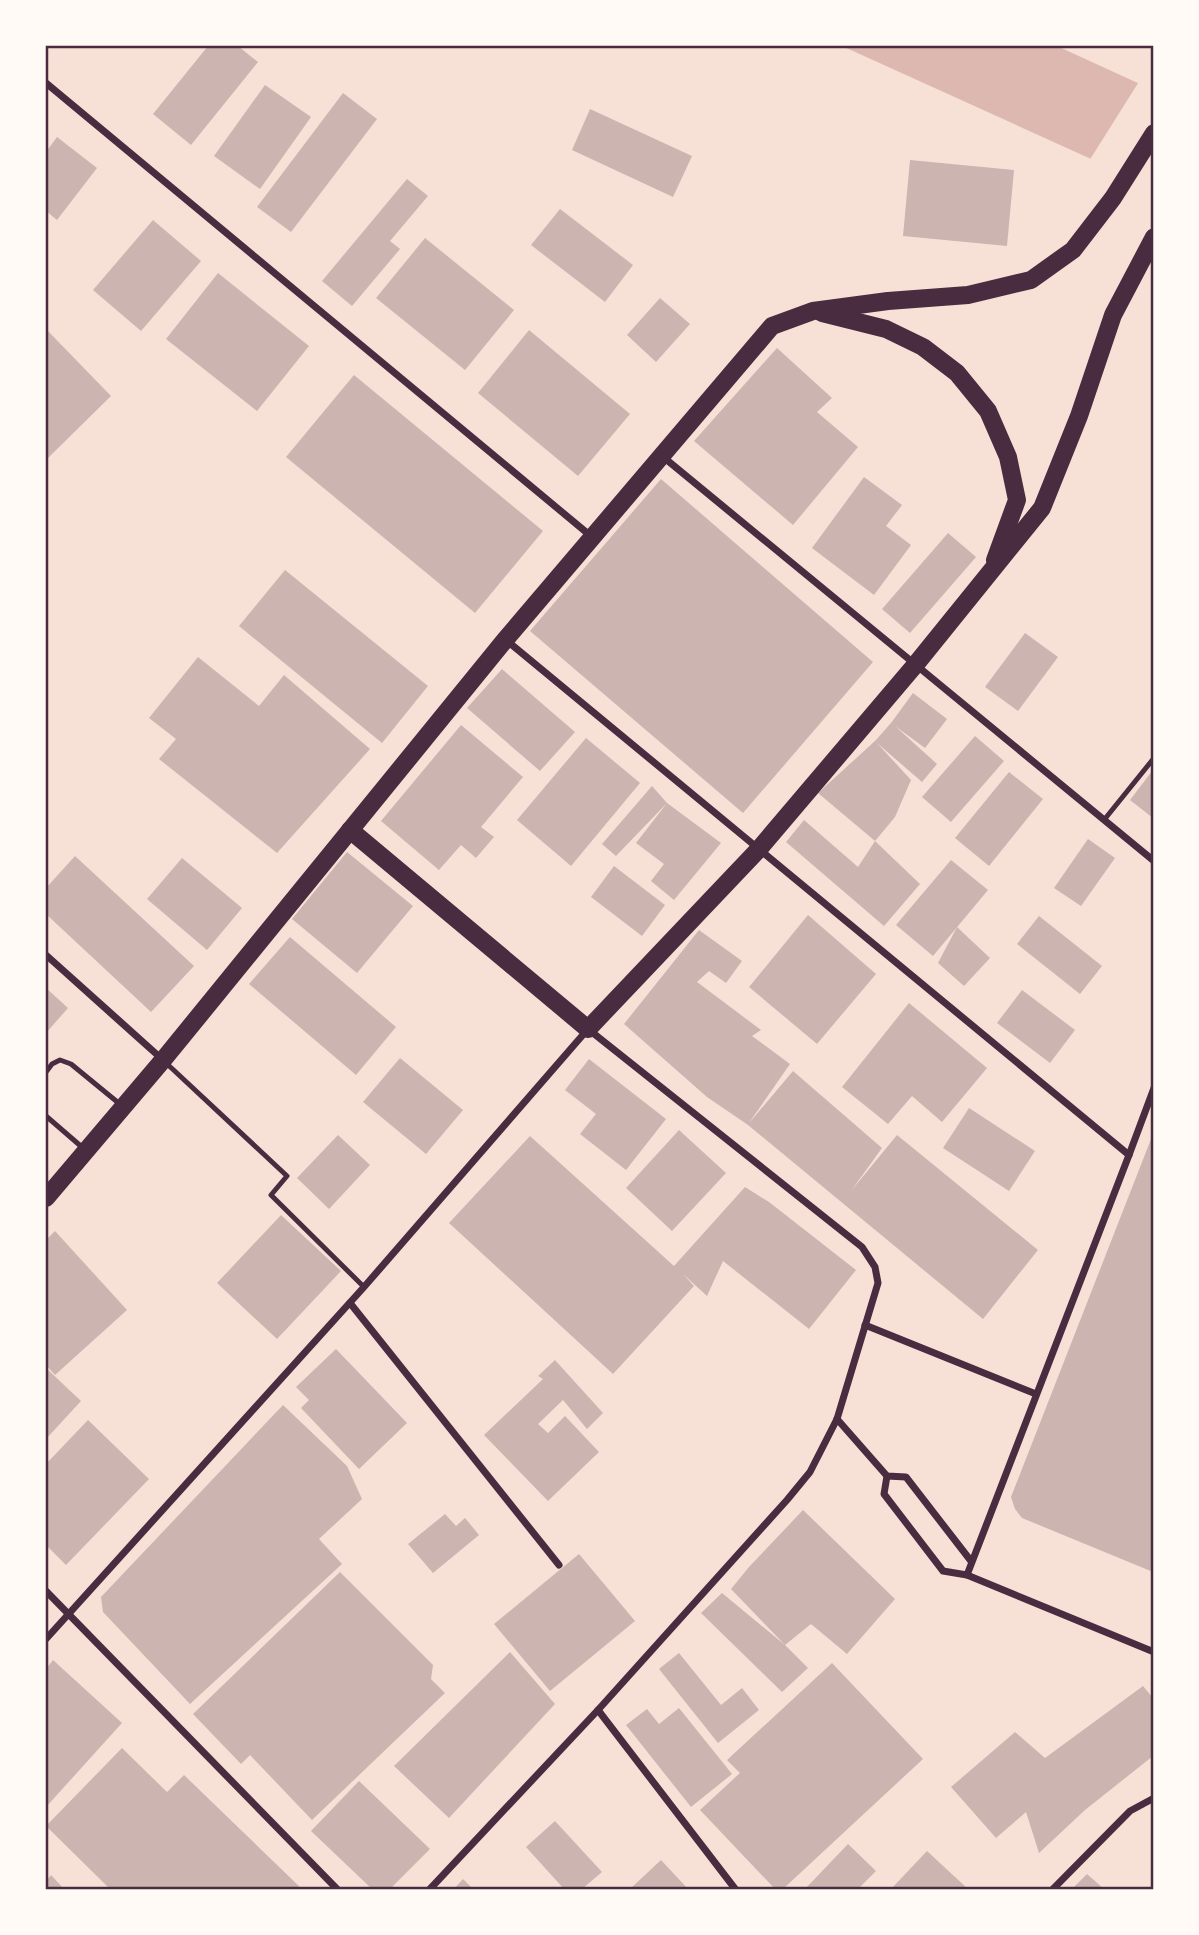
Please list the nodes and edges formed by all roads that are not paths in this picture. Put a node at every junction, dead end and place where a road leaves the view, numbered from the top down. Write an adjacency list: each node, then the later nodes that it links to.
1 (46, 83): 6 (street)
2 (1153, 133): 4 (main road)
3 (1153, 237): 7 (main road)
4 (813, 311): 5 (main road); 7 (main road)
5 (662, 456): 6 (main road); 9 (street)
6 (592, 538): 8 (main road)
7 (989, 576): 9 (main road)
8 (505, 640): 12 (main road); 13 (street)
9 (916, 664): 11 (street); 13 (main road)
10 (1153, 758): 11 (lane)
11 (1104, 820): 14 (street)
12 (350, 830): 16 (main road); 17 (main road)
13 (758, 849): 16 (main road); 23 (street)
14 (1153, 861)
15 (46, 955): 17 (street)
16 (588, 1029): 25 (street); 27 (street)
17 (163, 1060): 20 (main road); 25 (lane)
18 (46, 1072): 20 (lane)
19 (1153, 1088): 23 (street)
20 (123, 1107): 22 (main road)
21 (46, 1116): 22 (lane)
22 (86, 1150): 24 (main road)
23 (1129, 1155): 28 (street)
24 (46, 1198)
25 (364, 1287): 26 (street)
26 (349, 1303): 32 (street); 35 (street)
27 (865, 1325): 28 (street); 29 (street)
28 (1036, 1394): 31 (street)
29 (838, 1419): 30 (street); 38 (street)
30 (887, 1476): 31 (street); 33 (street)
31 (971, 1561): 33 (street)
32 (559, 1565)
33 (967, 1576): 37 (street)
34 (46, 1591): 35 (street)
35 (68, 1614): 36 (street); 40 (street)
36 (46, 1639)
37 (1153, 1652)
38 (598, 1710): 41 (street); 42 (street)
39 (1153, 1798): 43 (street)
40 (338, 1889)
41 (429, 1889)
42 (736, 1889)
43 (1052, 1889)

